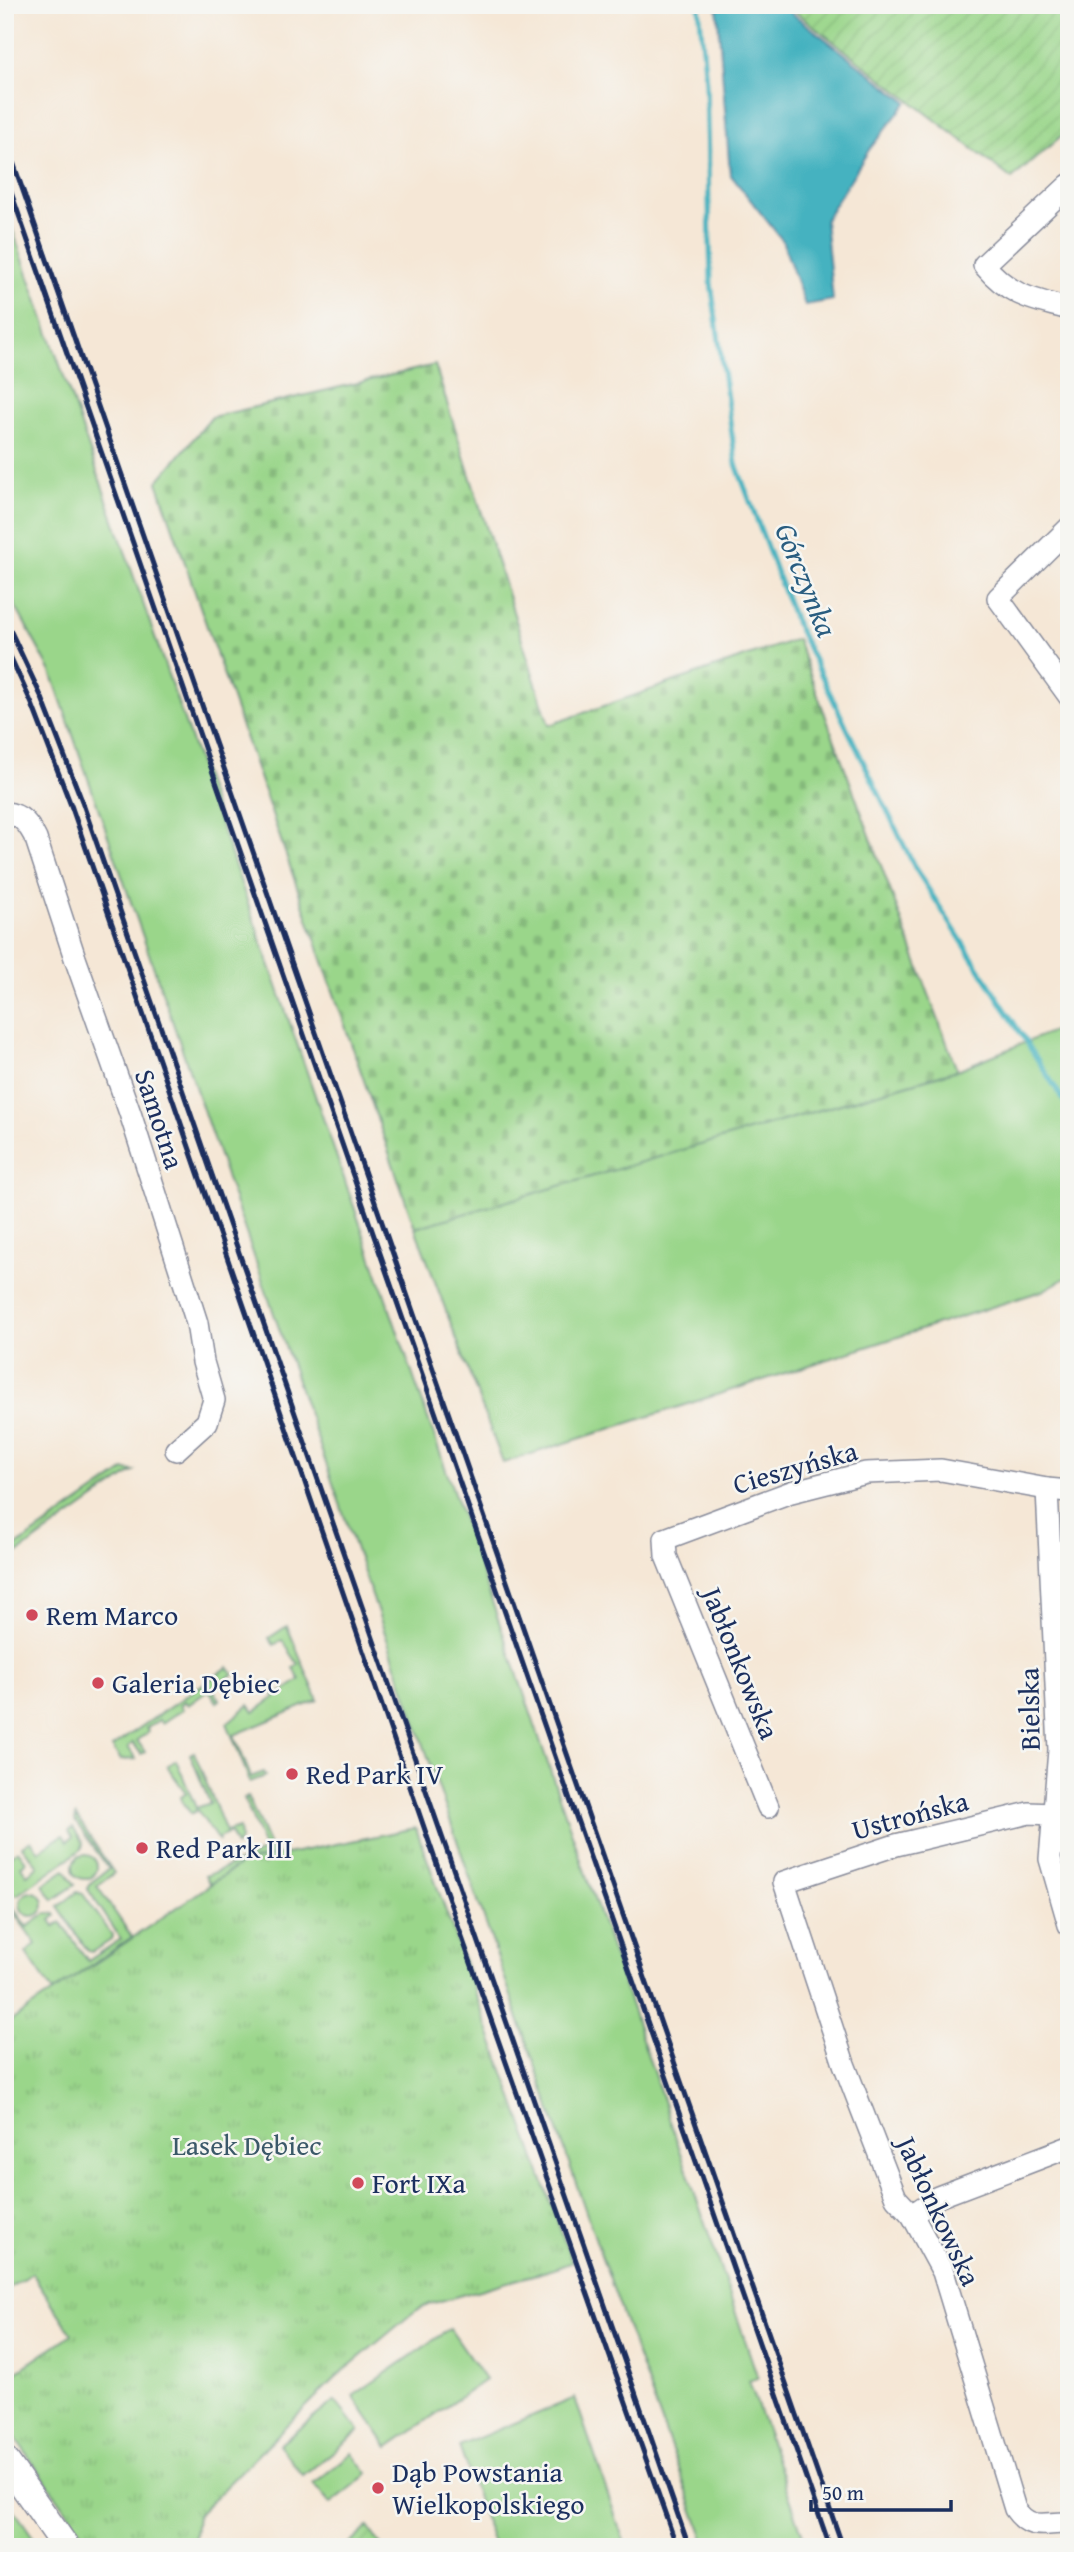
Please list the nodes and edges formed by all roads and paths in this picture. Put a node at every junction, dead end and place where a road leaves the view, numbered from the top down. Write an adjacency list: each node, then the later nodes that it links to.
1 (1061, 192): 2 (street)
2 (1069, 309)
3 (1069, 528): 4 (street)
4 (1069, 696)
5 (5, 813): 6 (street, Samotna)
6 (176, 1450)
7 (1046, 1489): 8 (street, Cieszyńska); 9 (street, Cieszyńska); 11 (street, Bielska)
8 (1069, 1490)
9 (665, 1539): 10 (street, Jabłonkowska)
10 (768, 1807)
11 (1053, 1814): 12 (street, Ustrońska); 13 (street, Bielska)
12 (784, 1882): 15 (street, Jabłonkowska)
13 (1069, 1925)
14 (1069, 2147): 15 (street)
15 (912, 2215): 17 (street, Jabłonkowska)
16 (5, 2460): 18 (street)
17 (1069, 2523)
18 (66, 2547)

